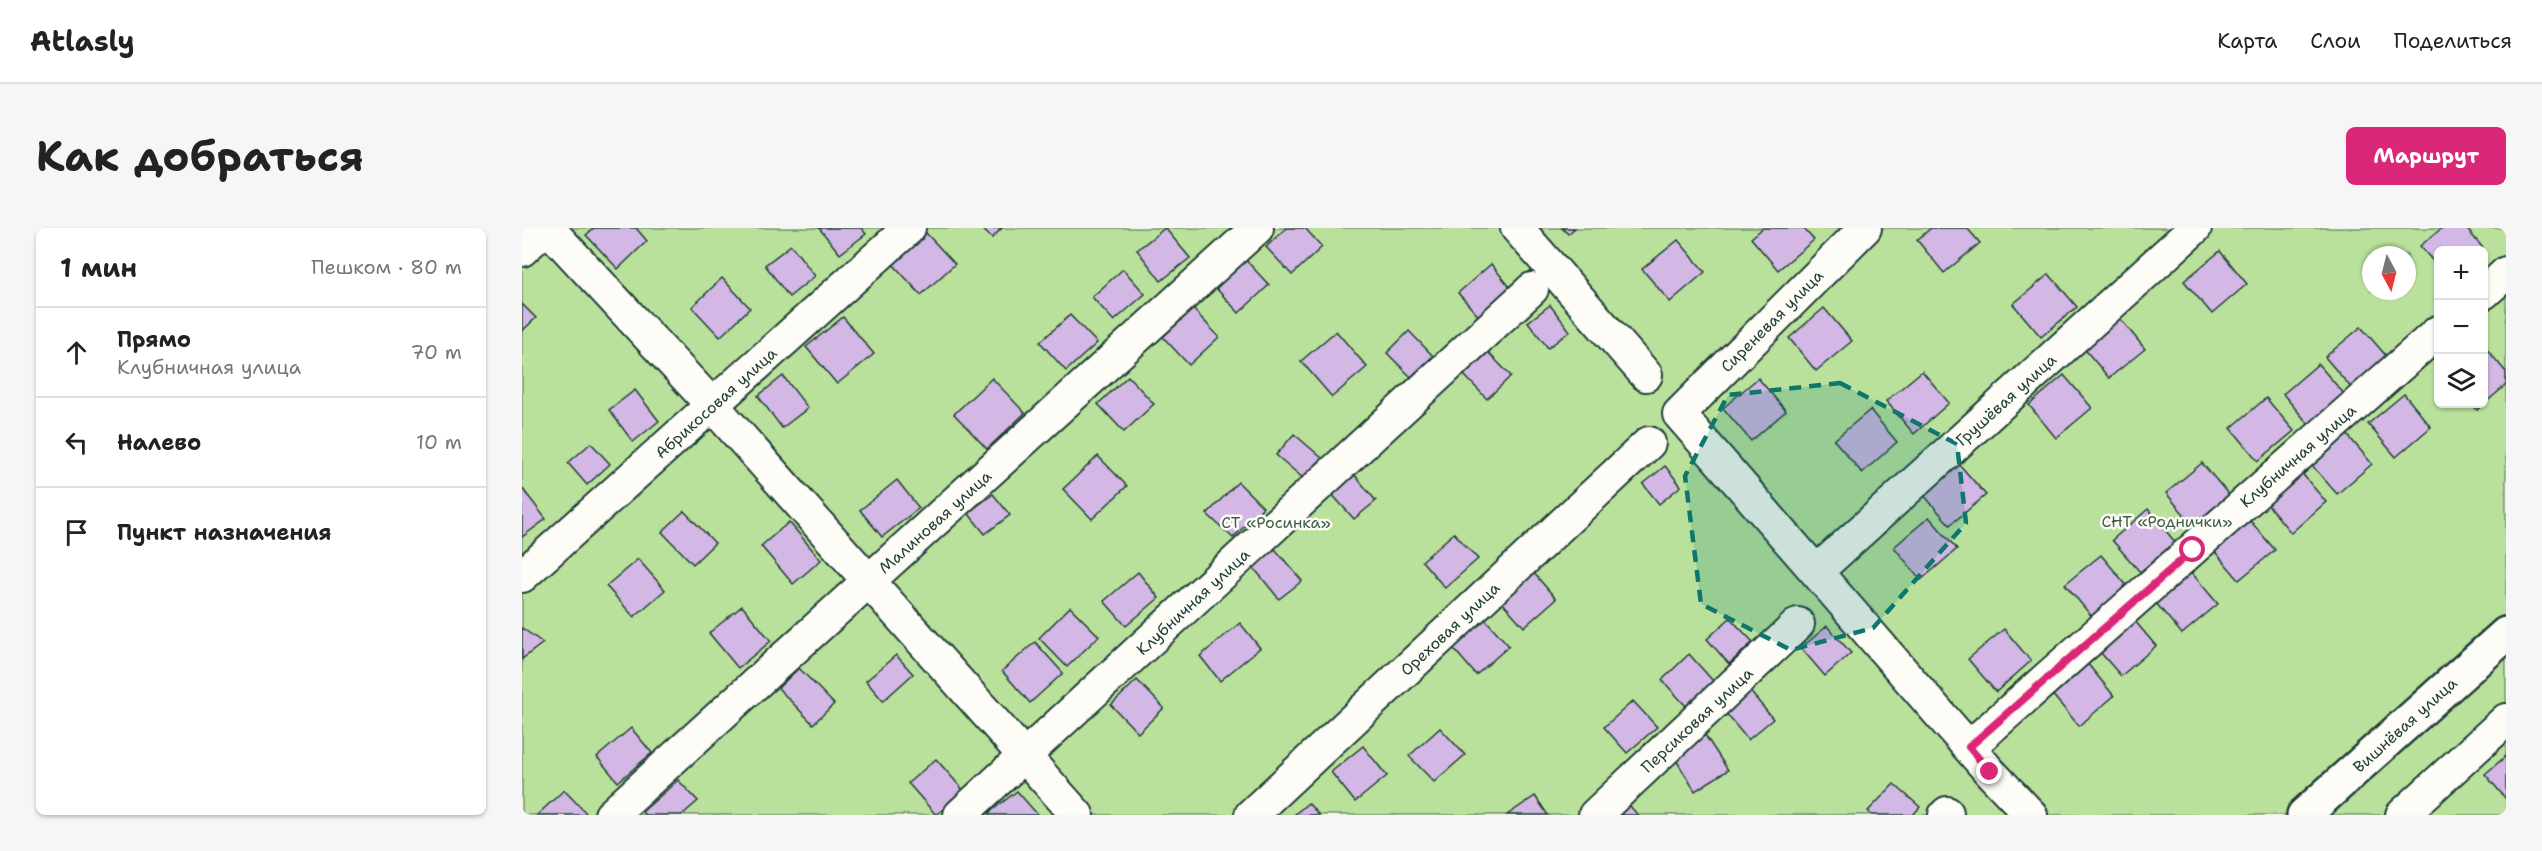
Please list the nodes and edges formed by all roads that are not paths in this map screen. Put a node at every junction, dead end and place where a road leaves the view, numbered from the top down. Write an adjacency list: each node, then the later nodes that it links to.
1 (547, 228): 7 (street); 13 (street)
2 (909, 228): 13 (street, Абрикосовая улица)
3 (1257, 228): 17 (street, Малиновая улица)
4 (1517, 228): 12 (street)
5 (1865, 228): 15 (street, Сиреневая улица)
6 (2195, 228): 15 (street, Грушёвая улица)
7 (522, 250)
8 (2506, 273): 10 (street)
9 (1532, 289): 22 (street, Клубничная улица)
10 (2488, 289)
11 (2434, 336): 21 (street, Клубничная улица)
12 (1646, 375)
13 (713, 406): 16 (street, Абрикосовая улица); 17 (street)
14 (1649, 443): 26 (street, Ореховая улица)
15 (1817, 571): 21 (street)
16 (522, 576)
17 (870, 582): 22 (street); 23 (street, Малиновая улица)
18 (1798, 624): 27 (street, Персиковая улица)
19 (2506, 634): 29 (street, Вишнёвая улица)
20 (2506, 720): 30 (street)
21 (1969, 747): 28 (street)
22 (1025, 758): 24 (street, Клубничная улица); 25 (street)
23 (611, 815)
24 (960, 815)
25 (1077, 815)
26 (1251, 815)
27 (1595, 815)
28 (2031, 815)
29 (2304, 815)
30 (2402, 815)

